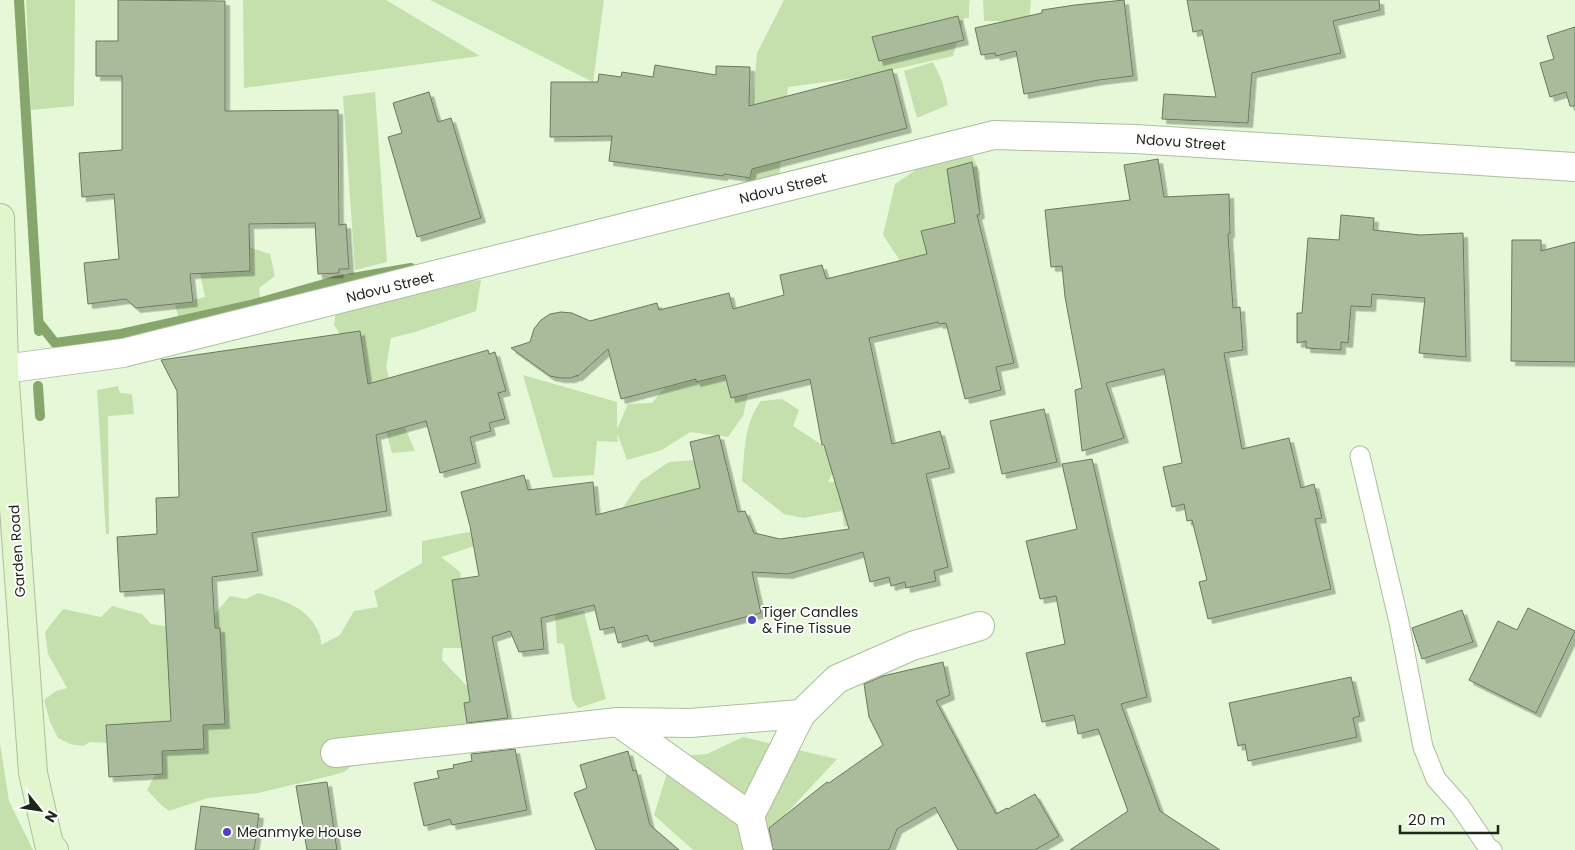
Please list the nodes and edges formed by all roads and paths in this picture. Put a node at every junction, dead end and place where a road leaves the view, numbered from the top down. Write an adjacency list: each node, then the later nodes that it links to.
1 (1575, 168): 3 (street, Ndovu Street)
2 (0, 218): 3 (street, Garden Road)
3 (4, 369): 10 (street, Garden Road)
4 (1360, 456): 12 (lane)
5 (980, 626): 6 (street)
6 (801, 714): 7 (street); 9 (street)
7 (618, 722): 8 (street); 9 (street)
8 (334, 753)
9 (750, 816): 11 (street)
10 (54, 850)
11 (758, 850)
12 (1492, 850)

